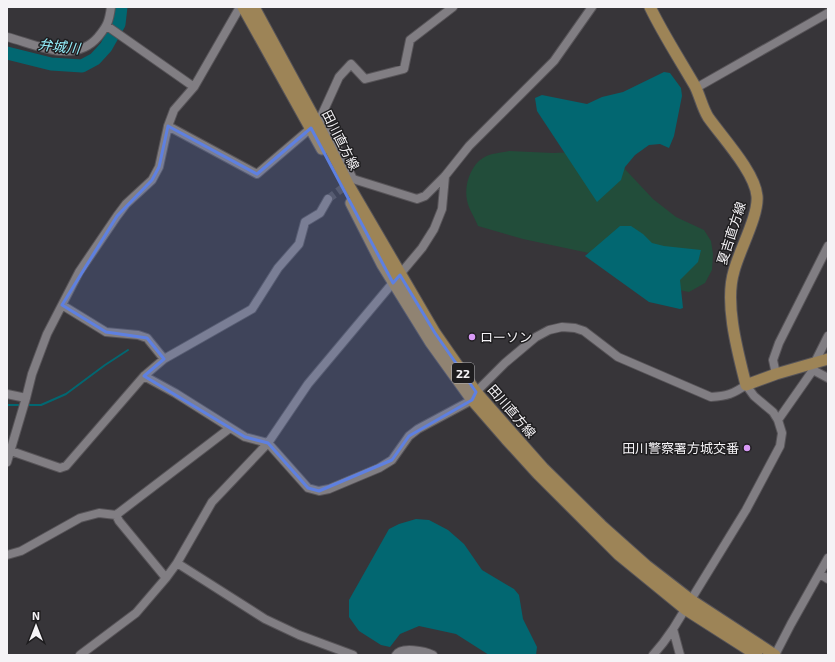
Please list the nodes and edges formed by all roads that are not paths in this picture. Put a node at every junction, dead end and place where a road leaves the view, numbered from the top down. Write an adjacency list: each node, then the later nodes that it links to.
1 (112, 7): 8 (street)
2 (241, 7): 10 (street); 12 (main road, 田川直方線 / 22)
3 (254, 7): 12 (main road, 田川直方線 / 22)
4 (453, 7): 12 (street)
5 (592, 7): 14 (street)
6 (650, 7): 11 (main road, 夏吉直方線)
7 (828, 13): 11 (street)
8 (108, 27): 9 (street); 10 (street)
9 (7, 37)
10 (194, 87): 13 (street)
11 (696, 88): 27 (main road, 夏吉直方線)
12 (317, 123): 13 (street); 15 (main road, 田川直方線 / 22); 18 (main road, 田川直方線 / 22)
13 (168, 126): 19 (street)
14 (445, 176): 15 (street); 18 (street)
15 (350, 182): 18 (main road, 田川直方線 / 22)
16 (328, 199): 21 (street)
17 (828, 246): 24 (street)
18 (397, 279): 29 (main road, 田川直方線 / 22); 33 (street)
19 (62, 305): 21 (street); 30 (street)
20 (828, 336): 23 (street)
21 (164, 359): 25 (street)
22 (828, 359): 23 (main road)
23 (813, 367): 24 (main road); 26 (street); 31 (street)
24 (776, 374): 27 (main road)
25 (144, 376): 32 (street); 34 (street)
26 (828, 378)
27 (746, 385): 29 (street); 31 (street)
28 (7, 394): 30 (street)
29 (474, 396): 33 (street); 43 (main road, 田川直方線 / 22)
30 (26, 398): 34 (street)
31 (778, 420): 43 (street)
32 (230, 428): 33 (street); 36 (street)
33 (268, 443): 39 (street)
34 (11, 451): 35 (street)
35 (7, 462)
36 (116, 515): 37 (street); 41 (street)
37 (7, 555)
38 (828, 558): 40 (street)
39 (177, 563): 41 (street); 46 (street)
40 (820, 574): 42 (street); 52 (street)
41 (166, 578): 45 (street)
42 (828, 579)
43 (688, 605): 44 (street); 51 (main road, 田川直方線 / 22); 52 (main road, 田川直方線 / 22)
44 (673, 629): 49 (street); 50 (street)
45 (80, 655)
46 (353, 655)
47 (396, 655): 48 (street)
48 (433, 655)
49 (652, 655)
50 (680, 655)
51 (756, 655)
52 (775, 655)

